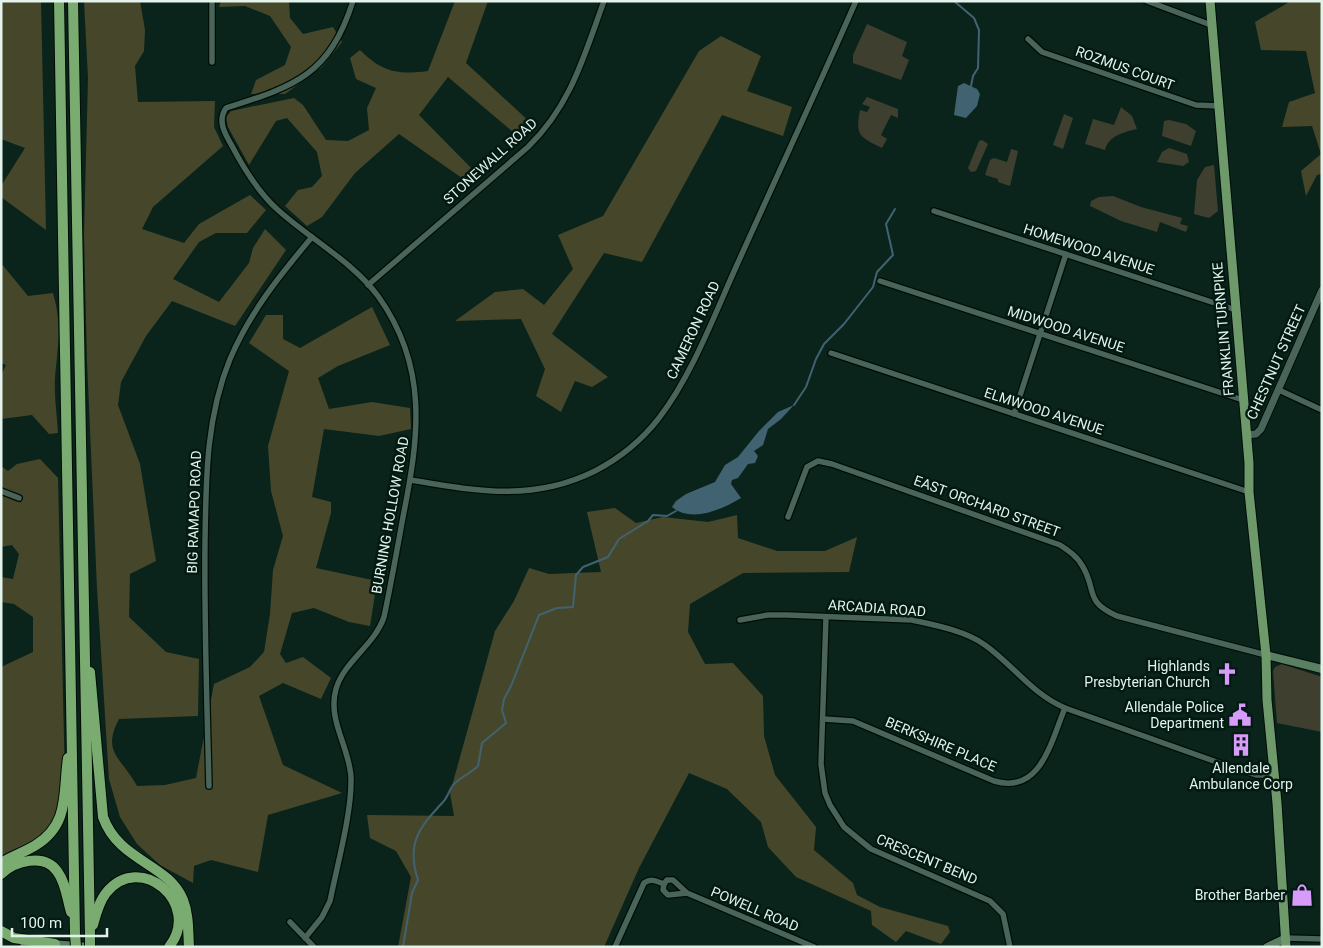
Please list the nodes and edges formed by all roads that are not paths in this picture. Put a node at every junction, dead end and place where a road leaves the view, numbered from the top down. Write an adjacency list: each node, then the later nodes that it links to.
1 (59, 1): 39 (highway)
2 (73, 1): 32 (highway)
3 (212, 1): 11 (street)
4 (353, 1): 14 (street, BURNING HOLLOW ROAD)
5 (604, 1): 17 (street, STONEWALL ROAD)
6 (856, 1): 27 (street, CAMERON ROAD)
7 (1146, 1): 9 (street)
8 (1210, 1): 9 (main road, FRANKLIN TURNPIKE)
9 (1211, 25): 12 (main road, FRANKLIN TURNPIKE)
10 (1028, 39): 12 (street, ROZMUS COURT)
11 (212, 62)
12 (1218, 106): 19 (main road, FRANKLIN TURNPIKE)
13 (934, 211): 15 (street, HOMEWOOD AVENUE)
14 (312, 237): 17 (street, BURNING HOLLOW ROAD); 41 (street, BIG RAMAPO ROAD)
15 (1066, 254): 19 (street, HOMEWOOD AVENUE); 20 (street)
16 (880, 281): 20 (street, MIDWOOD AVENUE)
17 (368, 285): 27 (street, BURNING HOLLOW ROAD)
18 (1322, 290): 22 (street, CHESTNUT STREET)
19 (1236, 310): 23 (main road, FRANKLIN TURNPIKE)
20 (1040, 334): 23 (street, MIDWOOD AVENUE); 25 (street)
21 (831, 354): 25 (street, ELMWOOD AVENUE)
22 (1279, 390): 24 (street); 26 (street, CHESTNUT STREET)
23 (1243, 400): 26 (main road, FRANKLIN TURNPIKE)
24 (1322, 410)
25 (1014, 414): 29 (street, ELMWOOD AVENUE)
26 (1246, 435): 29 (main road, FRANKLIN TURNPIKE)
27 (410, 480): 50 (street, BURNING HOLLOW ROAD)
28 (1, 491): 30 (street)
29 (1249, 492): 35 (main road, FRANKLIN TURNPIKE)
30 (19, 498)
31 (788, 517): 35 (street, EAST ORCHARD STREET)
32 (83, 607): 49 (highway); 58 (highway)
33 (826, 617): 34 (street, ARCADIA ROAD); 37 (street, ARCADIA ROAD); 38 (street, CRESCENT BEND)
34 (740, 620)
35 (1266, 655): 36 (main road); 40 (main road, FRANKLIN TURNPIKE)
36 (1322, 669)
37 (1065, 708): 38 (street, BERKSHIRE PLACE); 40 (street, ARCADIA ROAD)
38 (824, 719): 62 (street, CRESCENT BEND)
39 (72, 727): 42 (highway); 48 (highway)
40 (1274, 775): 52 (main road, FRANKLIN TURNPIKE)
41 (209, 786)
42 (1, 863)
43 (1, 874): 48 (highway)
44 (664, 884): 45 (street, POWELL ROAD); 45 (street, POWELL ROAD); 60 (street)
45 (687, 893): 61 (street, POWELL ROAD)
46 (290, 922): 50 (street)
47 (1, 930): 53 (highway)
48 (75, 934): 55 (highway, bridge)
49 (90, 935): 56 (highway, bridge); 57 (highway)
50 (305, 938): 59 (street)
51 (1322, 939): 52 (street)
52 (1286, 942): 63 (main road)
53 (56, 944): 54 (main road); 56 (main road)
54 (24, 947)
55 (76, 947)
56 (90, 947)
57 (169, 947)
58 (189, 947)
59 (314, 947)
60 (615, 947)
61 (814, 947)
62 (1010, 947)
63 (1267, 947)

